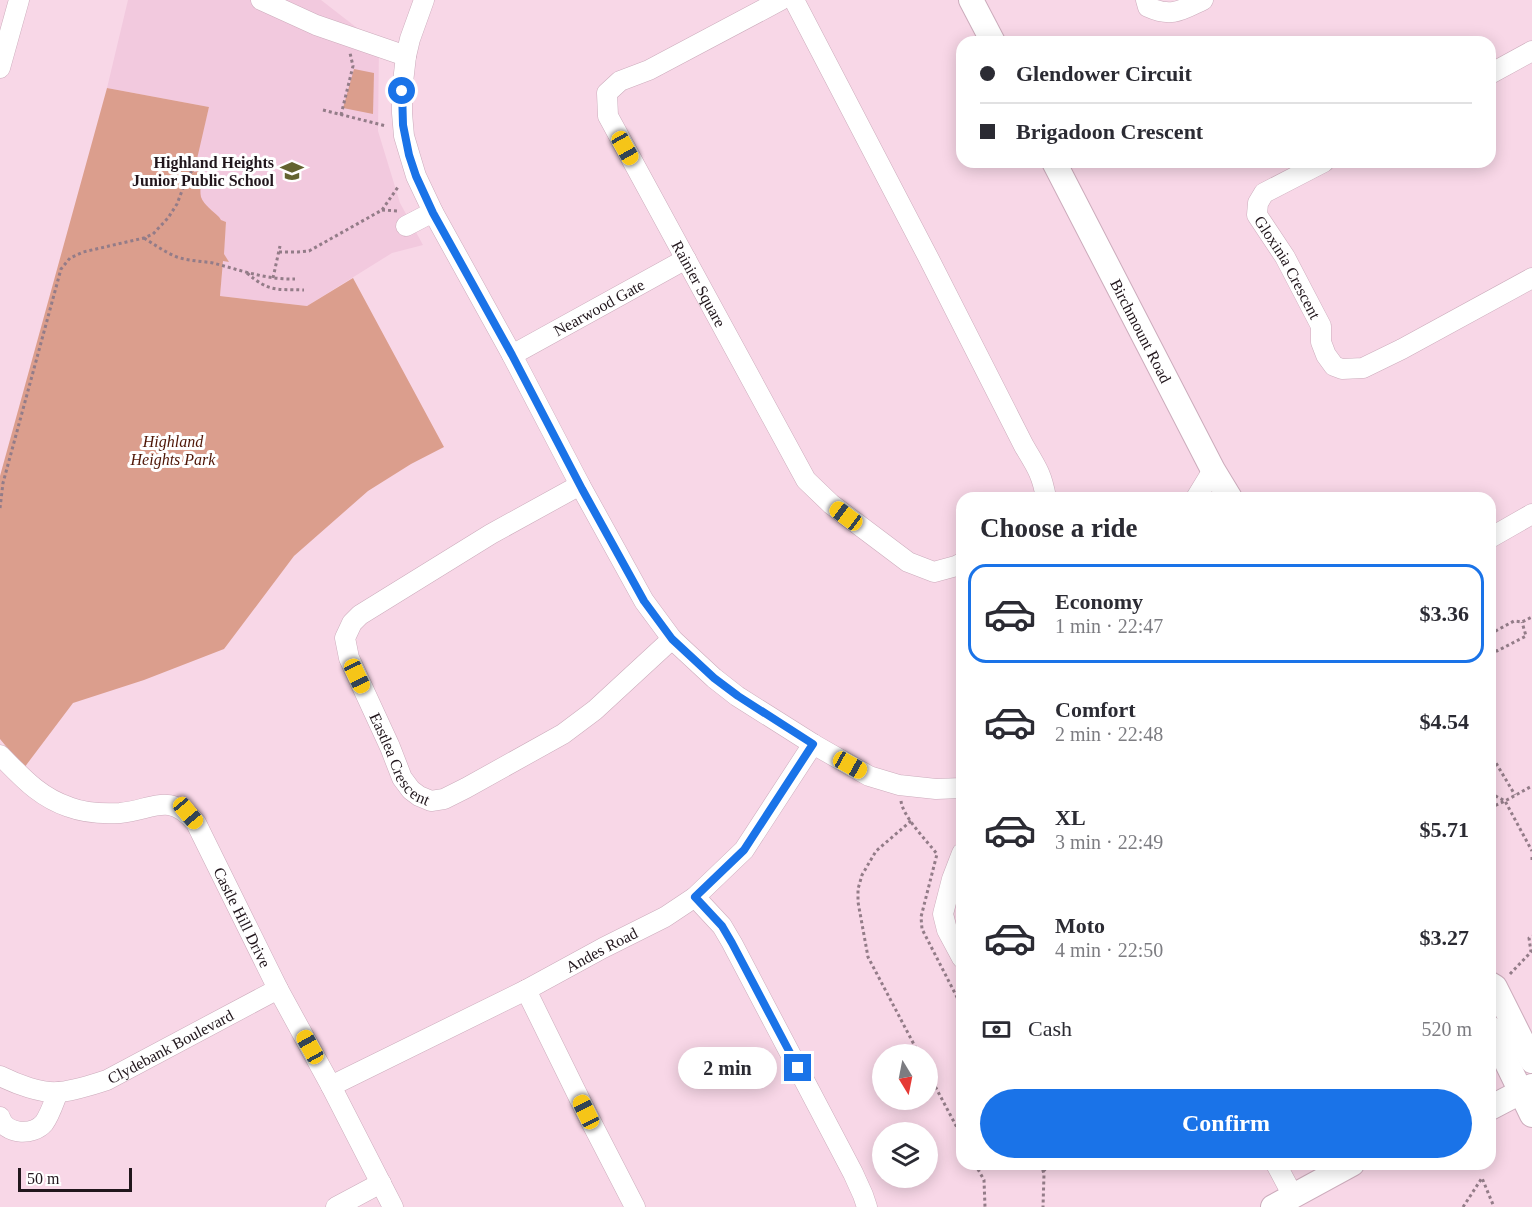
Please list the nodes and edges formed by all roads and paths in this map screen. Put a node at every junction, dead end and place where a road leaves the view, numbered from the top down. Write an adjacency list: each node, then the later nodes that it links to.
1 (19, 0): 13 (street)
2 (261, 0): 10 (street)
3 (424, 0): 12 (street)
4 (781, 0): 27 (street, Rainier Square)
5 (794, 0): 36 (street)
6 (971, 0): 9 (main road)
7 (1146, 0): 8 (street)
8 (1203, 0)
9 (990, 36)
10 (352, 38): 12 (street); 16 (path)
11 (1532, 51): 14 (street)
12 (406, 56): 17 (street)
13 (0, 68)
14 (1496, 71)
15 (323, 110): 16 (path)
16 (341, 115): 17 (path)
17 (403, 125): 22 (street)
18 (203, 160): 24 (path)
19 (1057, 168): 34 (main road, Birchmount Road)
20 (1312, 168): 29 (street, Gloxinia Crescent)
21 (398, 187): 26 (path)
22 (433, 213): 23 (street); 33 (street)
23 (406, 226)
24 (144, 238): 28 (path); 39 (path)
25 (280, 246): 26 (path)
26 (279, 252): 30 (path)
27 (686, 259): 33 (street, Nearwood Gate); 42 (street, Rainier Square)
28 (245, 271): 30 (path); 32 (path)
29 (1532, 278)
30 (273, 279): 31 (path)
31 (295, 279)
32 (304, 290)
33 (512, 355): 35 (street)
34 (1213, 471): 37 (street); 38 (main road, Birchmount Road)
35 (580, 485): 46 (street); 46 (street, Eastlea Crescent)
36 (1045, 492)
37 (1200, 492)
38 (1226, 492)
39 (0, 508)
40 (1532, 514): 41 (street)
41 (1496, 535)
42 (956, 566)
43 (1532, 617): 44 (path)
44 (1522, 622): 45 (path); 47 (path)
45 (1496, 631)
46 (672, 639): 48 (street)
47 (1496, 651)
48 (813, 744): 52 (street); 62 (street, Andes Road)
49 (0, 755): 66 (street, Castle Hill Drive)
50 (1496, 762): 53 (path)
51 (1532, 786): 53 (path)
52 (956, 788)
53 (1515, 795): 55 (path)
54 (1496, 796): 55 (path)
55 (1505, 801): 56 (path); 58 (path)
56 (1496, 805)
57 (911, 821): 70 (path)
58 (1532, 851)
59 (1532, 857): 60 (path)
60 (1532, 863)
61 (956, 869): 64 (street)
62 (695, 897): 67 (street, Andes Road); 90 (street)
63 (1532, 936): 65 (path)
64 (956, 947)
65 (1500, 979)
66 (278, 989): 73 (street, Castle Hill Drive); 75 (street, Clydebank Boulevard)
67 (526, 990): 73 (street, Andes Road); 89 (street)
68 (1496, 990): 71 (main road)
69 (1496, 1035): 71 (main road)
70 (913, 1044)
71 (1518, 1062): 74 (main road)
72 (0, 1077): 75 (street, Clydebank Boulevard)
73 (331, 1086): 85 (street, Castle Hill Drive)
74 (1526, 1089): 77 (main road); 78 (main road)
75 (58, 1092): 79 (street)
76 (938, 1092): 80 (path)
77 (1496, 1105)
78 (1532, 1115)
79 (0, 1117)
80 (956, 1126)
81 (978, 1170): 91 (path)
82 (1277, 1170): 86 (street)
83 (1341, 1170): 86 (main road)
84 (1043, 1171): 92 (path)
85 (381, 1183): 87 (street); 88 (street, Castle Hill Drive)
86 (1283, 1202)
87 (336, 1207)
88 (393, 1207)
89 (635, 1207)
90 (867, 1207)
91 (985, 1207)
92 (1043, 1207)
93 (1463, 1207): 94 (path)
94 (1494, 1207)

